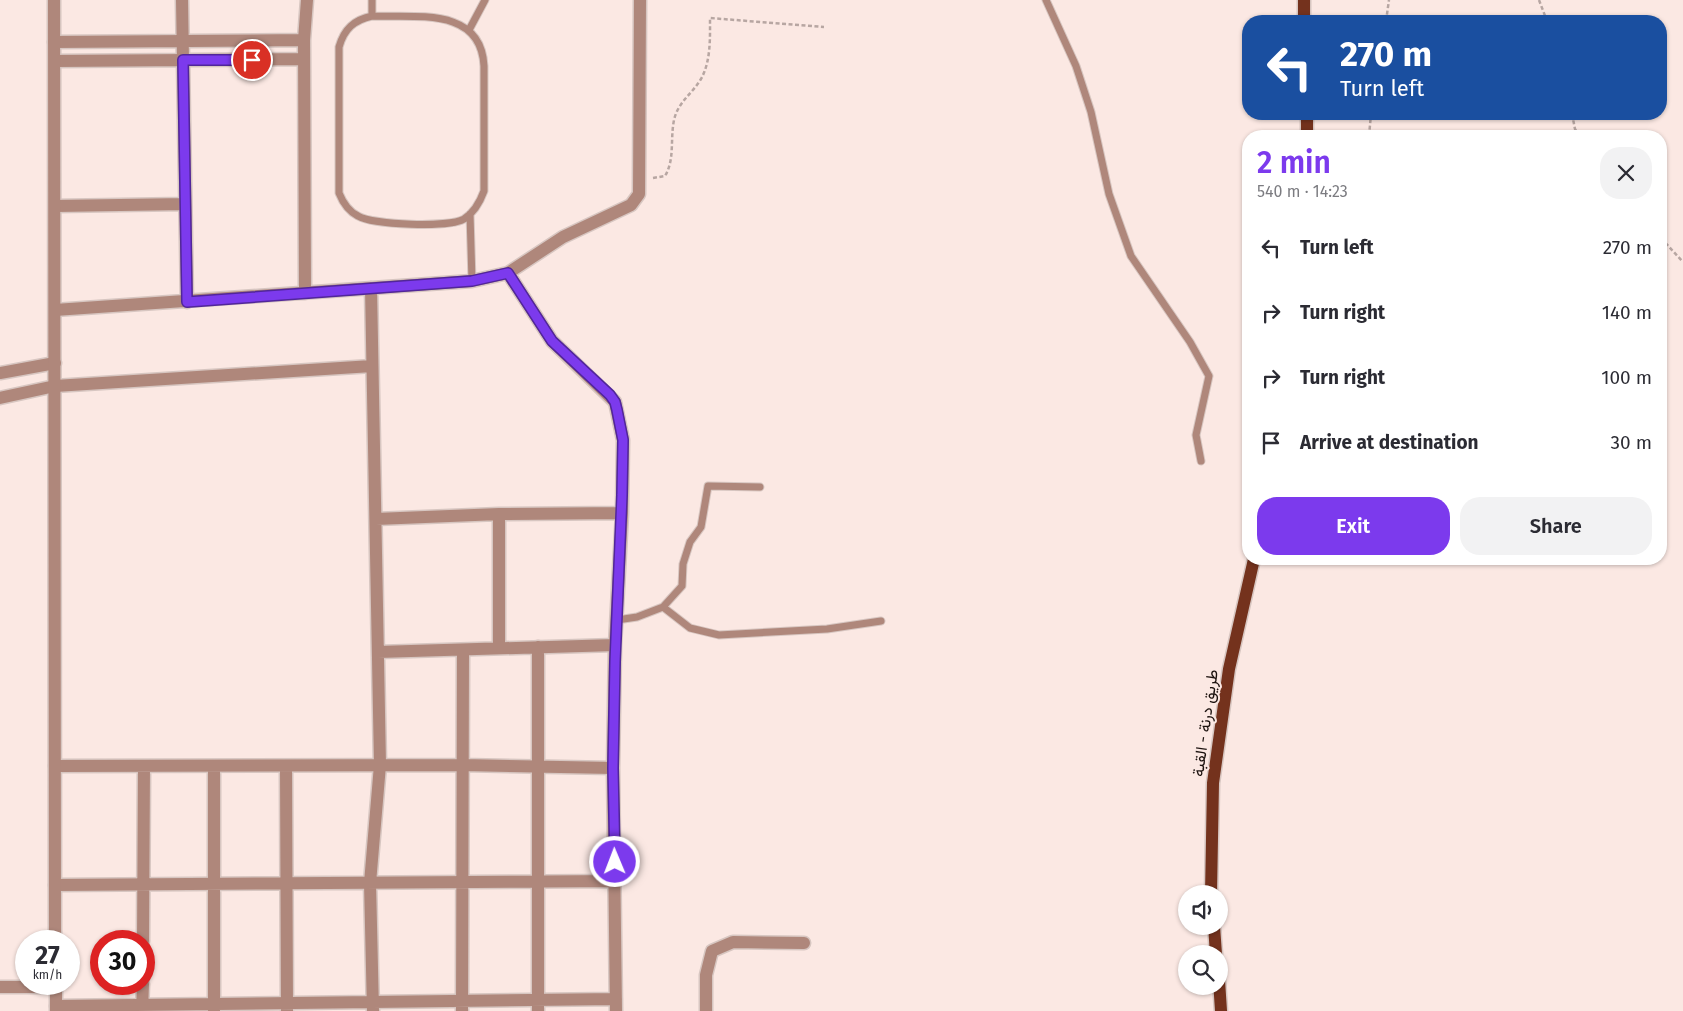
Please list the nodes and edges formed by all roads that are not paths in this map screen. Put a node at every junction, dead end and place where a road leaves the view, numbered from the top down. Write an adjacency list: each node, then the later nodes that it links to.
1 (54, 0): 13 (street)
2 (182, 0): 14 (street)
3 (307, 0): 12 (street)
4 (372, 0): 10 (lane)
5 (485, 0): 11 (lane)
6 (640, 0): 21 (street)
7 (1046, 0): 32 (lane)
8 (1304, 0): 9 (main road)
9 (1304, 15)
10 (372, 16): 11 (lane); 20 (lane)
11 (469, 30): 20 (lane)
12 (304, 40): 14 (street); 15 (street)
13 (54, 42): 14 (street); 17 (street)
14 (183, 42): 16 (street)
15 (304, 59): 16 (street); 24 (street)
16 (183, 60): 17 (street); 18 (street)
17 (55, 61): 19 (street)
18 (185, 204): 19 (street); 25 (street)
19 (55, 206): 26 (street)
20 (470, 214): 22 (lane)
21 (508, 273): 22 (street); 34 (street)
22 (472, 281): 23 (street)
23 (371, 288): 24 (street); 28 (street)
24 (305, 293): 25 (street)
25 (187, 302): 26 (street)
26 (55, 310): 27 (street)
27 (55, 363): 29 (street); 30 (street)
28 (372, 366): 30 (street); 36 (street)
29 (0, 373)
30 (54, 386): 31 (street); 48 (street)
31 (0, 398)
32 (1201, 461)
33 (760, 487): 38 (lane)
34 (622, 513): 35 (street); 39 (street)
35 (500, 514): 36 (street); 43 (street)
36 (376, 519): 45 (street)
37 (1253, 565): 62 (main road, طريق درنة - القبة)
38 (662, 607): 39 (lane); 40 (lane)
39 (616, 620): 41 (street)
40 (881, 621)
41 (615, 645): 42 (street); 53 (street)
42 (538, 647): 43 (street); 52 (street)
43 (499, 648): 44 (street)
44 (462, 650): 45 (street); 47 (street)
45 (378, 652): 46 (street)
46 (380, 765): 47 (street); 51 (street); 57 (street)
47 (462, 765): 52 (street); 56 (street)
48 (55, 766): 49 (street); 60 (street)
49 (144, 766): 50 (street); 61 (street)
50 (214, 766): 51 (street); 58 (street)
51 (286, 766): 59 (street)
52 (537, 766): 53 (street); 54 (street)
53 (613, 768): 55 (street)
54 (538, 881): 55 (street); 56 (street); 73 (street)
55 (615, 881): 71 (street)
56 (462, 882): 57 (street); 72 (street)
57 (370, 883): 59 (street); 75 (street)
58 (214, 884): 59 (street); 61 (street); 77 (street)
59 (287, 884): 74 (street)
60 (55, 885): 61 (street); 63 (street)
61 (143, 885): 64 (street)
62 (1211, 885)
63 (56, 930)
64 (143, 930)
65 (804, 943): 79 (street)
66 (15, 986): 67 (street)
67 (0, 987)
68 (56, 995): 78 (street)
69 (143, 995): 76 (street)
70 (1220, 995): 80 (main road)
71 (616, 1005): 73 (street)
72 (462, 1006): 73 (street); 75 (street)
73 (538, 1006)
74 (287, 1007): 75 (street); 77 (street)
75 (373, 1007)
76 (142, 1008): 77 (street); 78 (street)
77 (214, 1008)
78 (56, 1009)
79 (706, 1011)
80 (1221, 1011)

